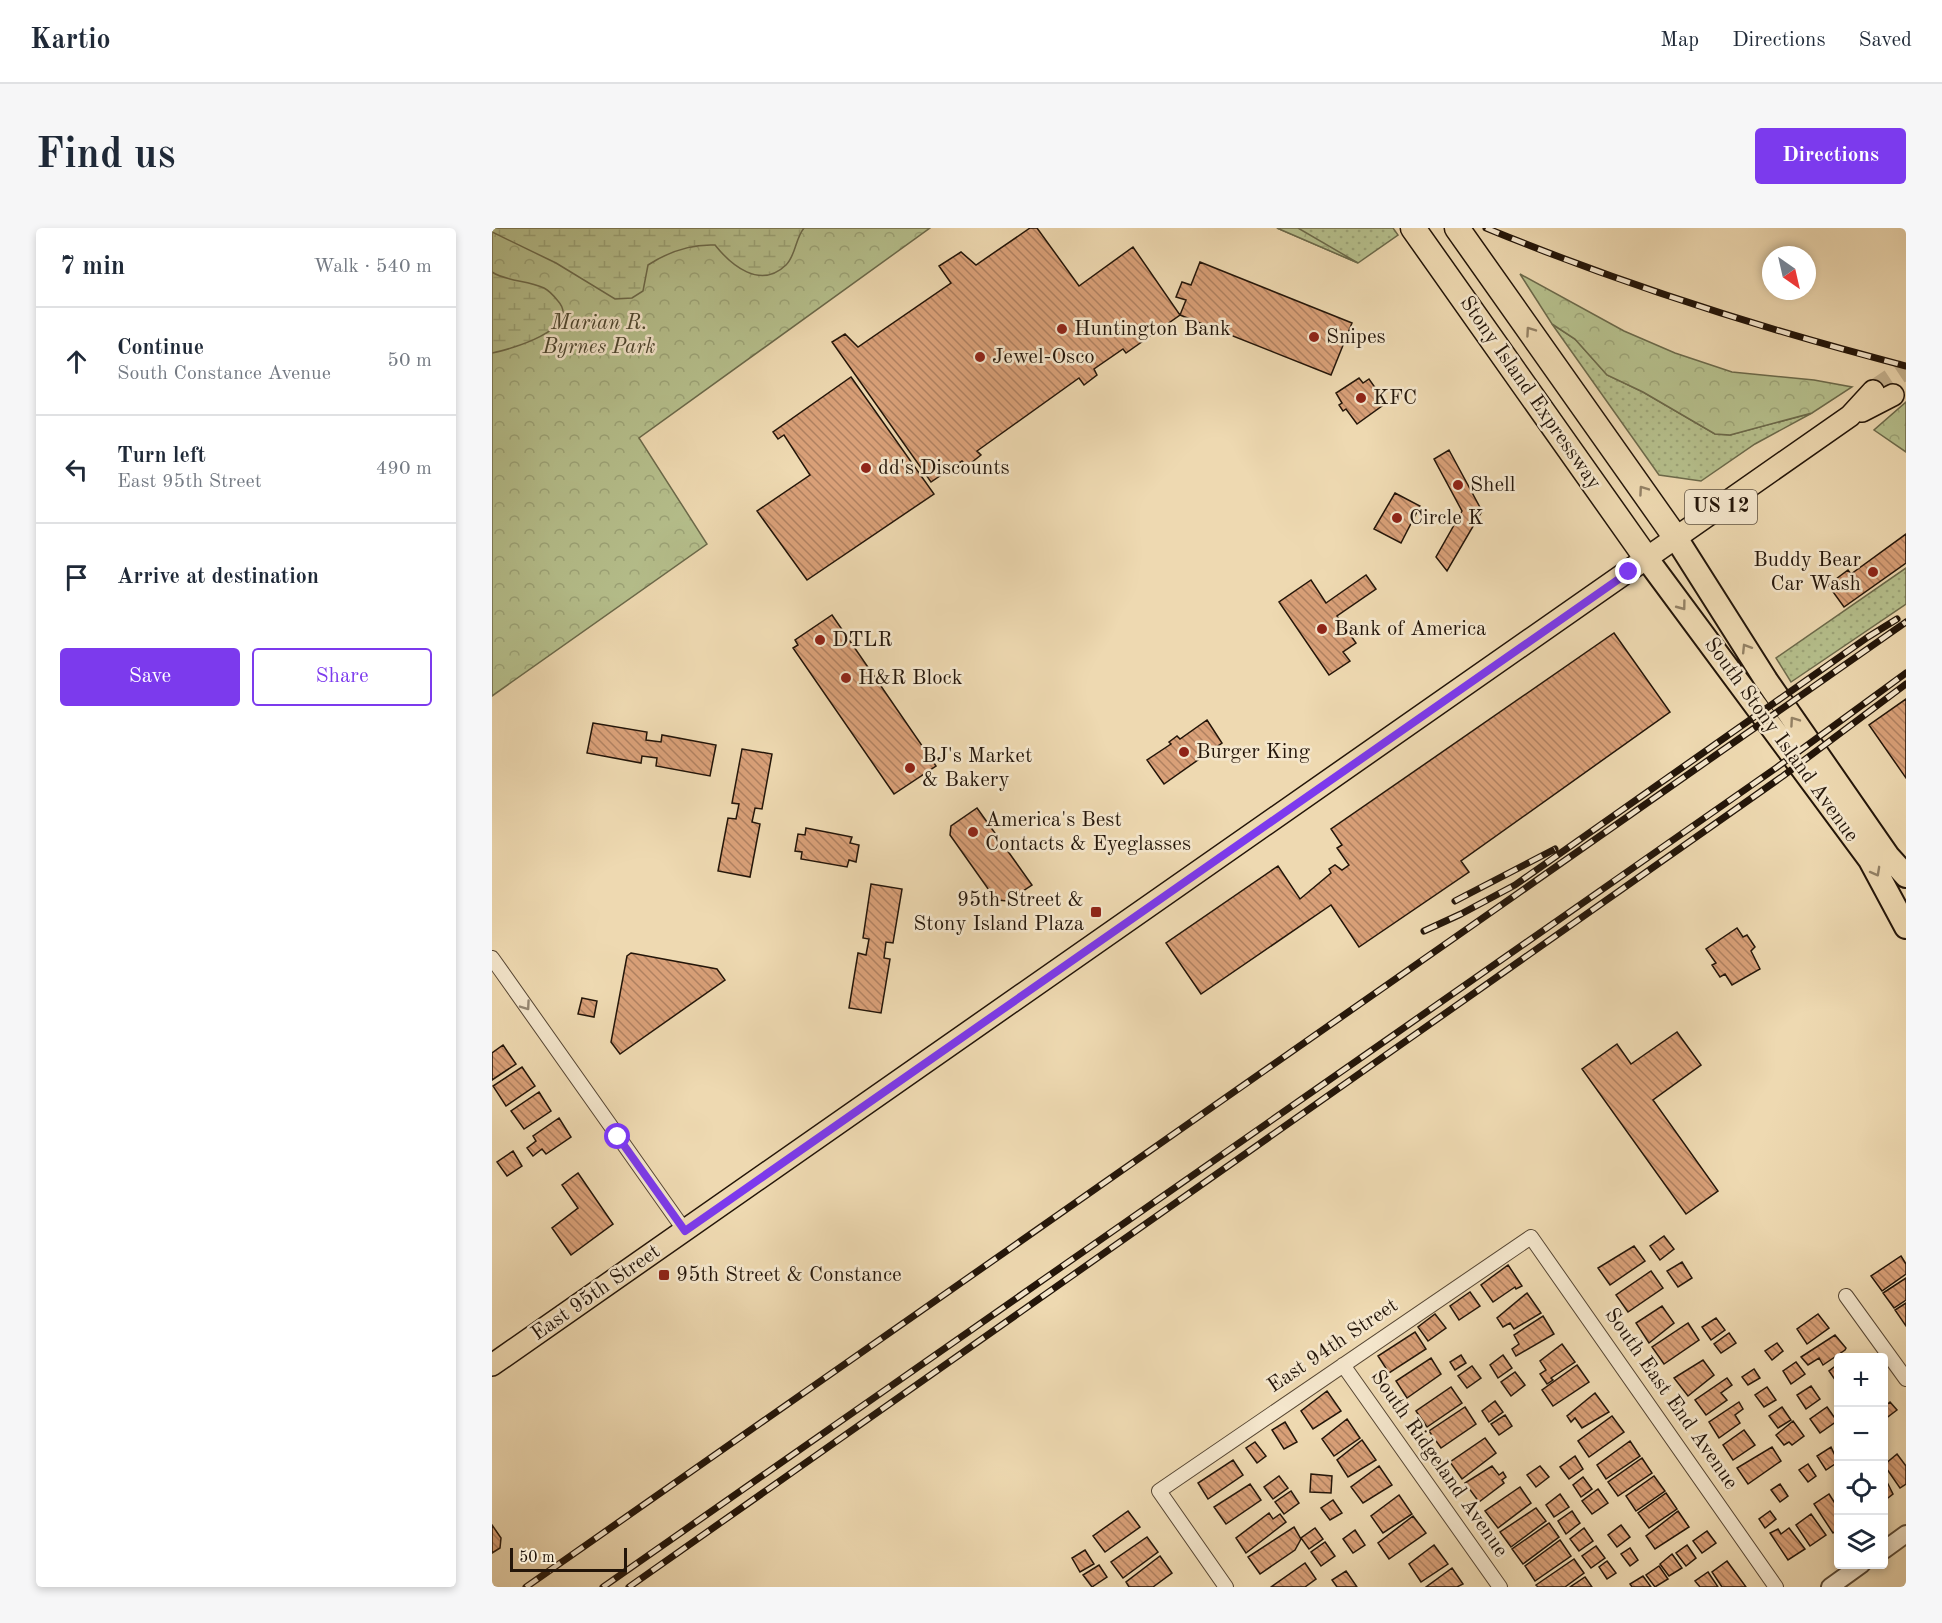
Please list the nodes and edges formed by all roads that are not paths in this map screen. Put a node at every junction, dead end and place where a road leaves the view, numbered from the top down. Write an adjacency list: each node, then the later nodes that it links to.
1 (1413, 228): 5 (highway, Stony Island Expressway)
2 (1457, 228): 4 (highway, Stony Island Expressway, one-way to 2)
3 (1883, 393): 4 (main road, East 95th Street / US 12)
4 (1676, 538): 5 (main road, East 95th Street / US 12); 6 (highway, South Stony Island Avenue, one-way to 4)
5 (1647, 559): 7 (highway, South Stony Island Avenue, one-way to 7); 9 (main road, East 95th Street / US 12)
6 (1906, 876)
7 (1906, 927)
8 (492, 958): 9 (street, one-way to 9)
9 (685, 1231): 12 (main road, East 95th Street / US 12)
10 (1531, 1237): 13 (street, East 94th Street); 20 (street, South East End Avenue)
11 (1846, 1296): 14 (street)
12 (492, 1365)
13 (1344, 1365): 18 (street, East 94th Street); 19 (street, South Ridgeland Avenue)
14 (1906, 1379)
15 (1906, 1534): 16 (street)
16 (1888, 1547)
17 (1855, 1569): 21 (street)
18 (1226, 1587)
19 (1500, 1587)
20 (1776, 1587)
21 (1830, 1587)

